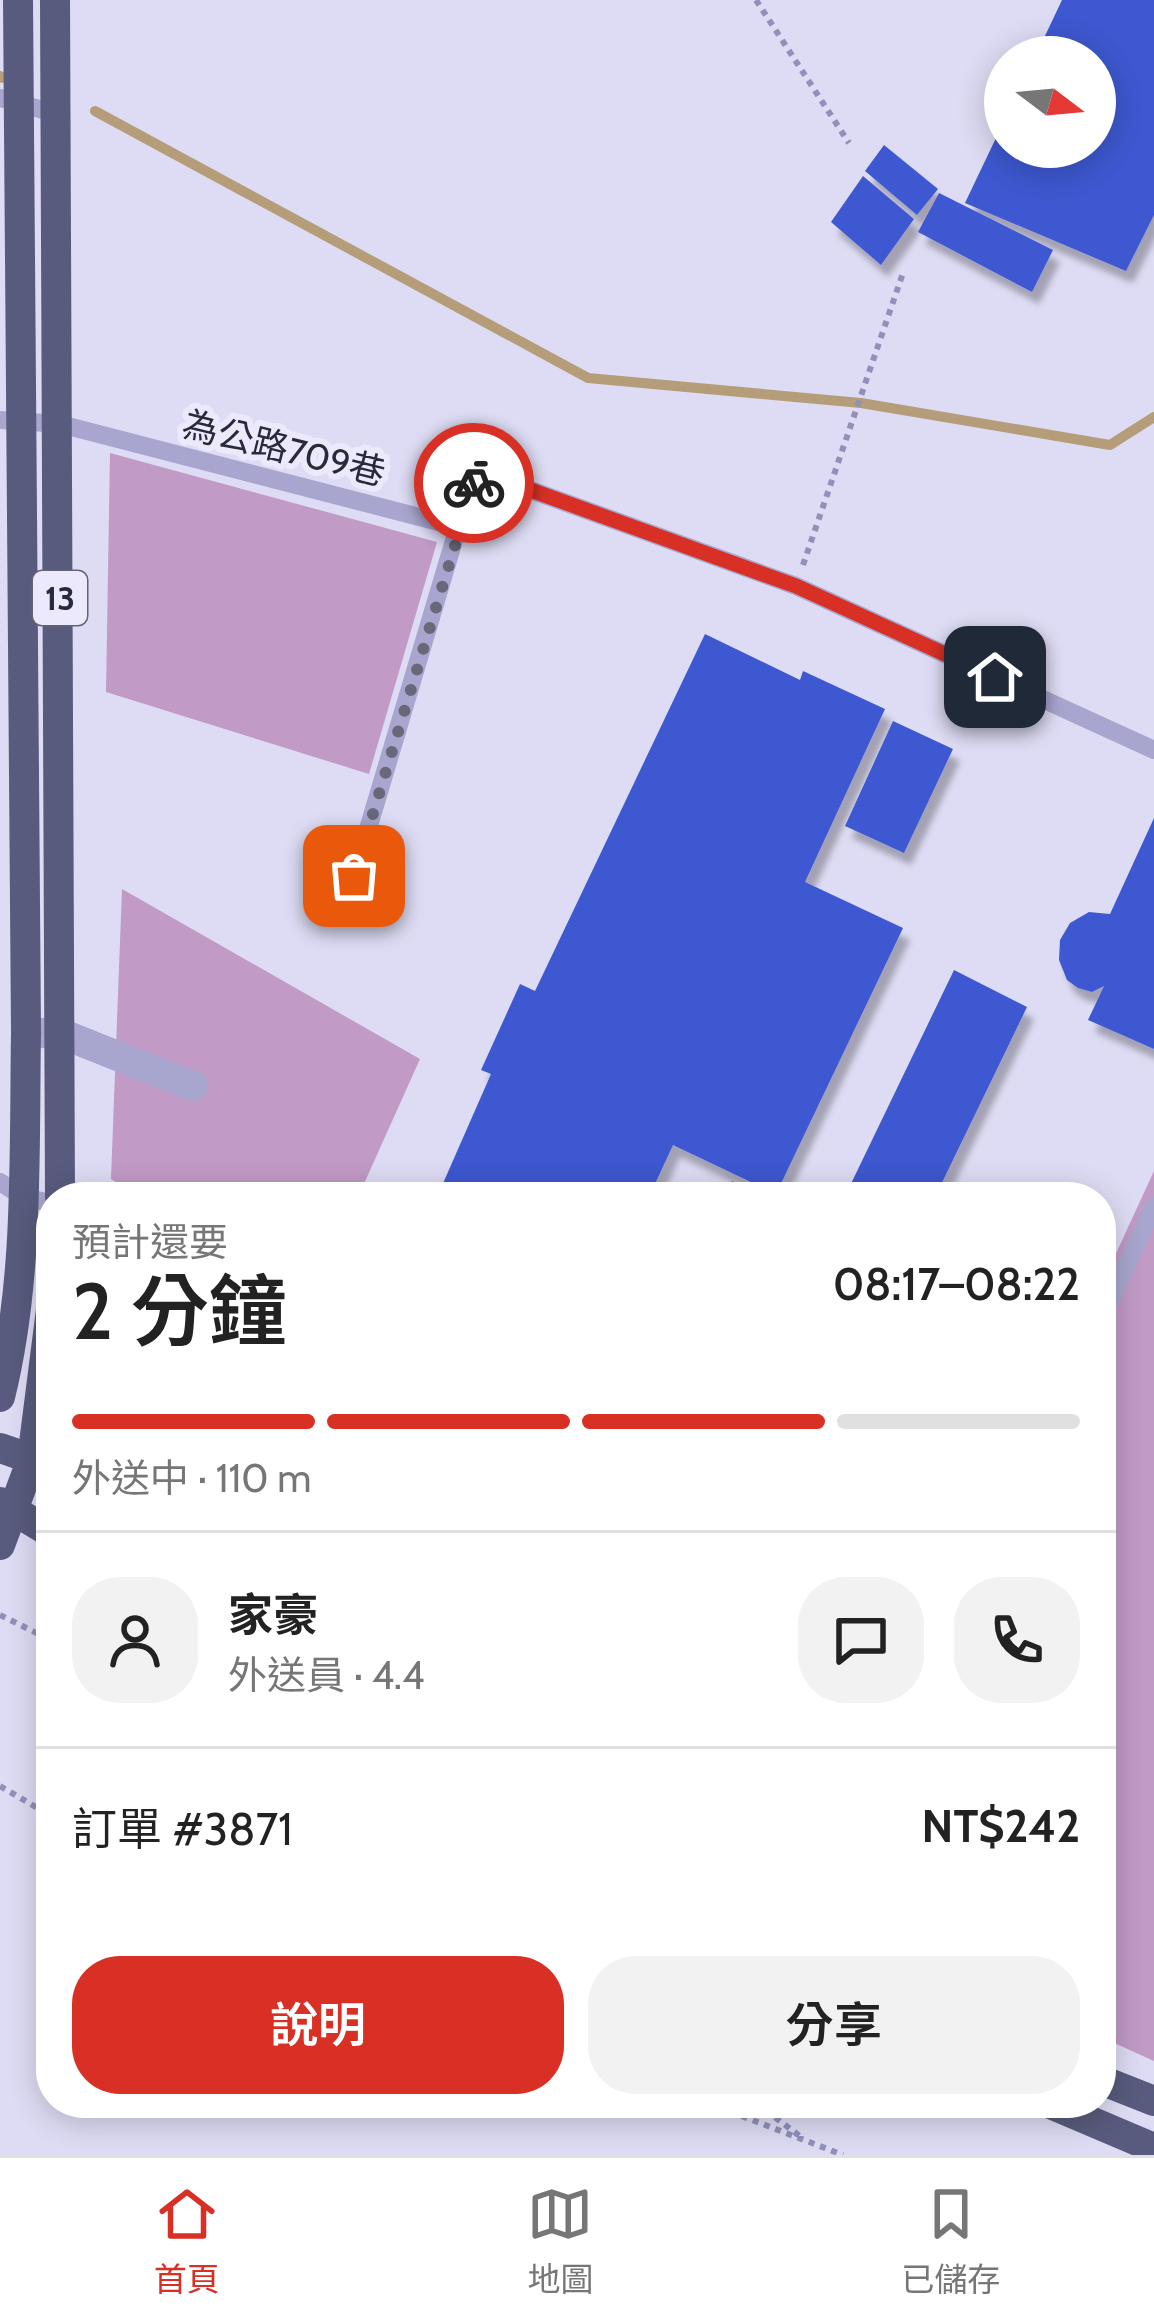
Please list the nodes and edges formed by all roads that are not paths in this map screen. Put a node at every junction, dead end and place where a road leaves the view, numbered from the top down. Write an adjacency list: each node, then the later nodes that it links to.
1 (18, 0): 3 (main road, 13)
2 (55, 0): 4 (main road, 13)
3 (10, 102): 4 (lane); 5 (main road, 13)
4 (57, 114): 6 (main road, 13)
5 (11, 421): 6 (lane, 為公路709巷); 10 (main road, 13)
6 (59, 424): 7 (lane, 為公路709巷); 11 (main road, 13)
7 (458, 527): 8 (lane); 9 (lane)
8 (1154, 750)
9 (354, 876)
10 (26, 1033): 11 (street); 14 (main road, 13)
11 (60, 1033): 12 (street); 13 (main road, 13)
12 (193, 1086)
13 (60, 1182)
14 (25, 1194): 17 (main road, 13)
15 (1154, 1207): 16 (lane)
16 (1116, 1288)
17 (0, 1397)
18 (0, 1448): 19 (main road)
19 (36, 1463)
20 (36, 1472): 21 (main road)
21 (7, 1504): 22 (main road); 23 (main road)
22 (36, 1523)
23 (0, 1545)
24 (1116, 2086): 25 (main road)
25 (1154, 2101)
26 (1083, 2118): 27 (main road)
27 (1154, 2148)

